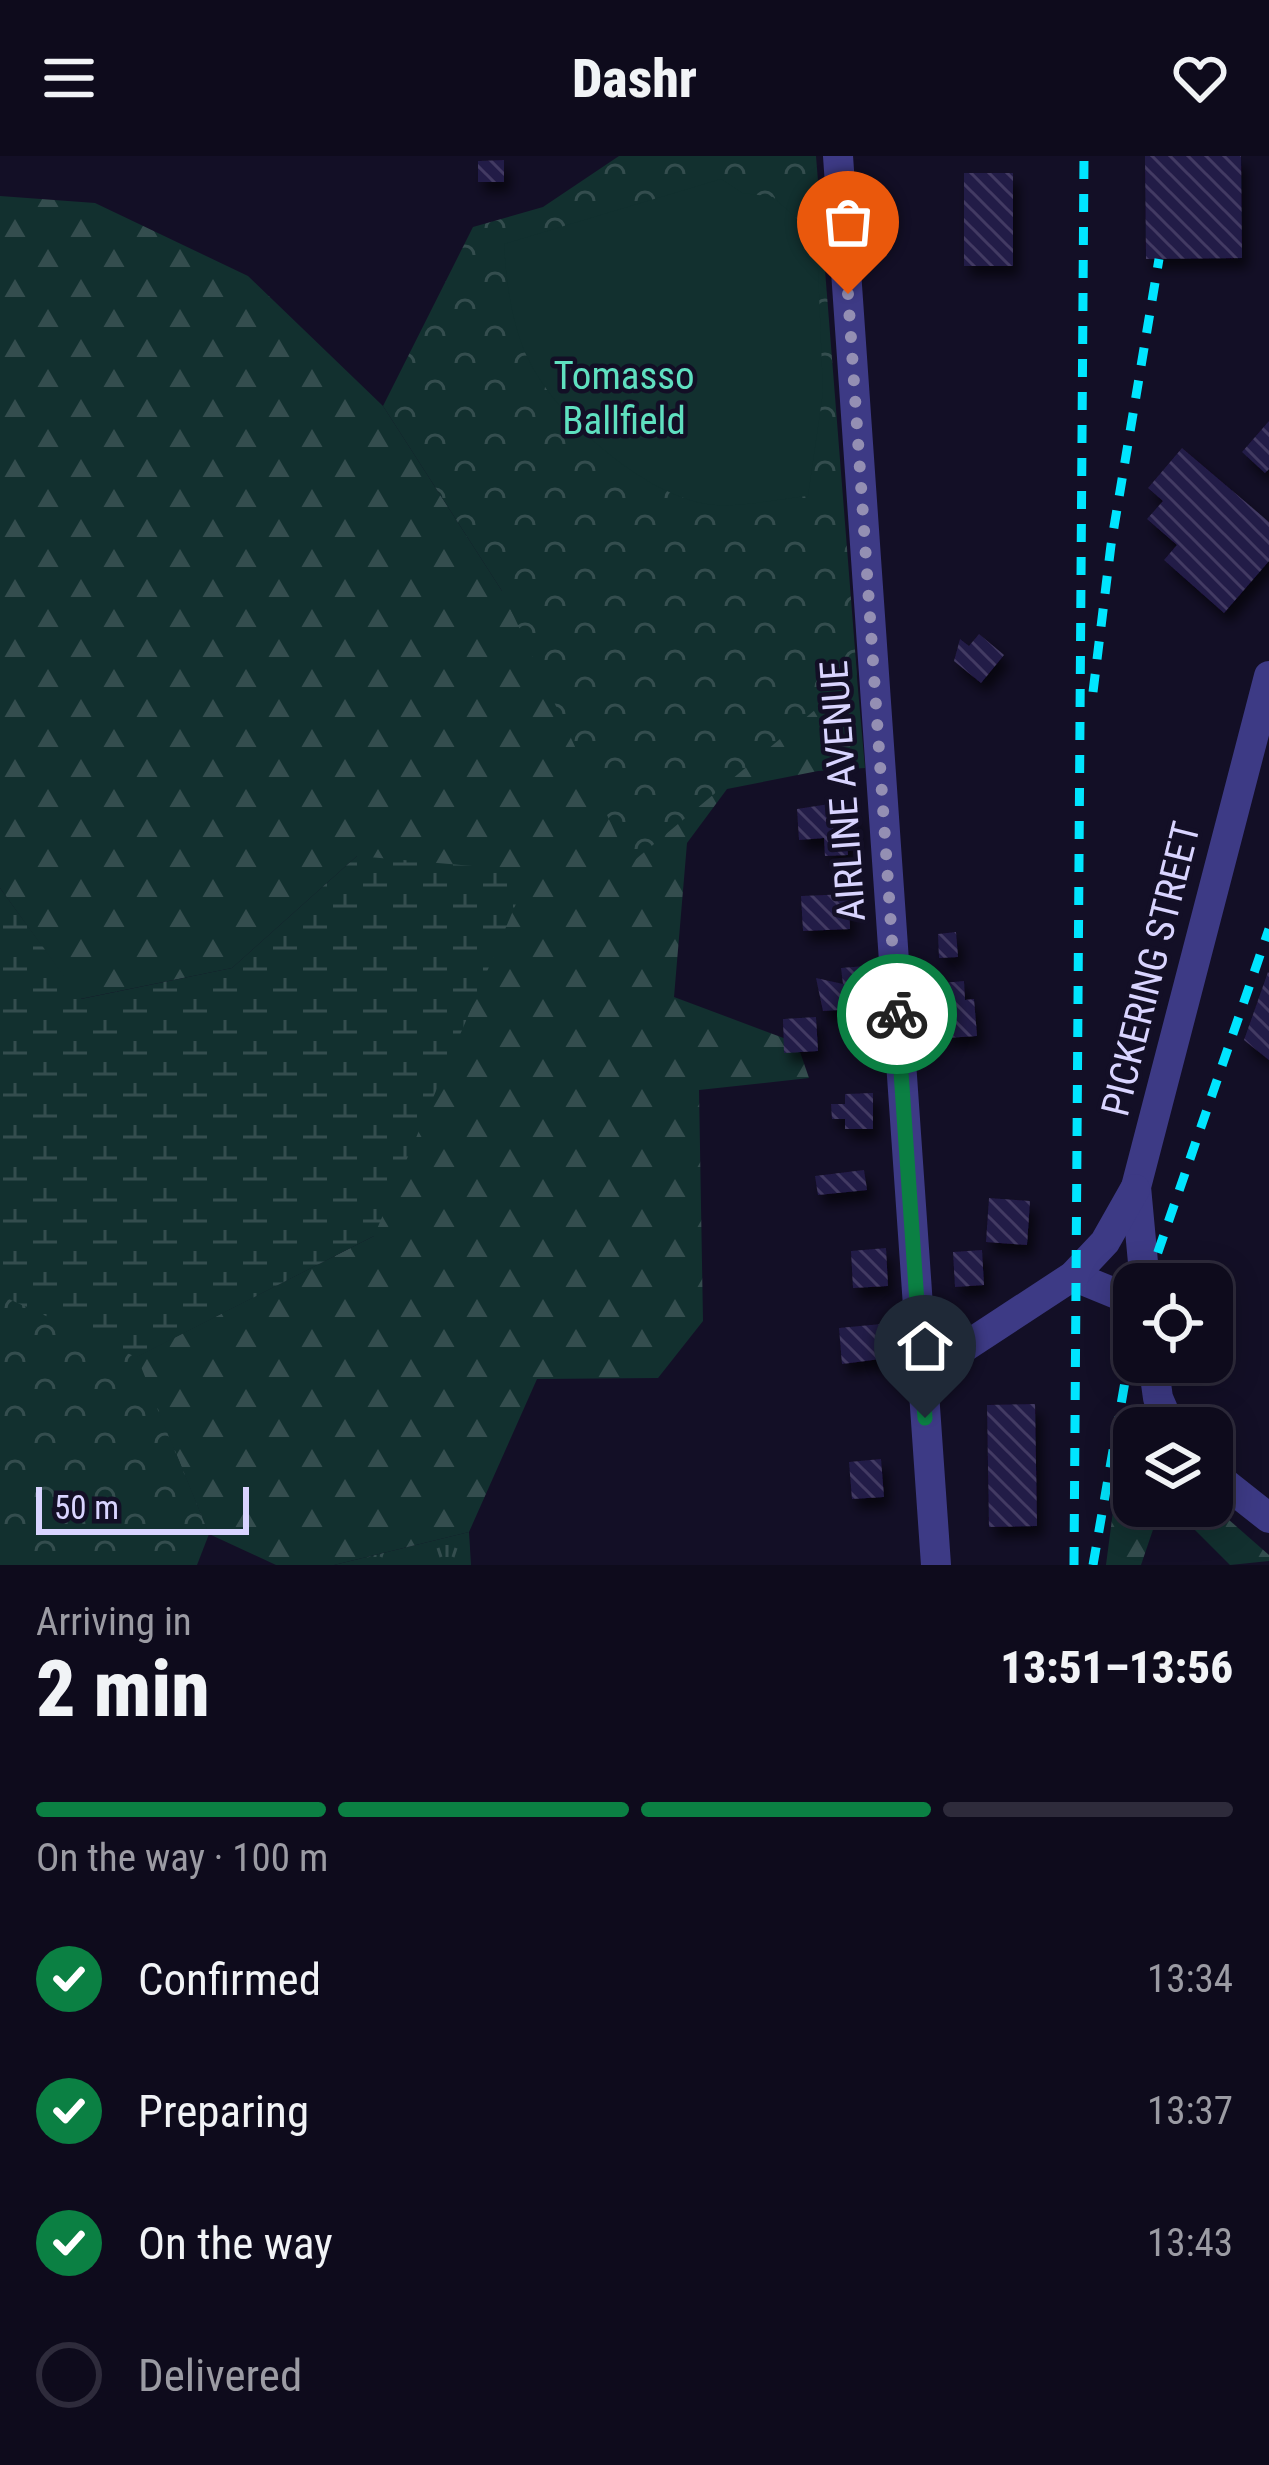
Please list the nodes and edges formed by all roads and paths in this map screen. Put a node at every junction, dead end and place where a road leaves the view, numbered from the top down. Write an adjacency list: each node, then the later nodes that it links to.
1 (838, 156): 7 (street, AIRLINE AVENUE)
2 (1269, 676): 3 (street, PICKERING STREET)
3 (1136, 1187): 4 (street, PICKERING STREET); 5 (street)
4 (1143, 1263)
5 (1073, 1276): 6 (street); 7 (street)
6 (1113, 1292)
7 (922, 1375): 10 (street, AIRLINE AVENUE)
8 (1233, 1489): 9 (street)
9 (1269, 1518)
10 (936, 1565)

